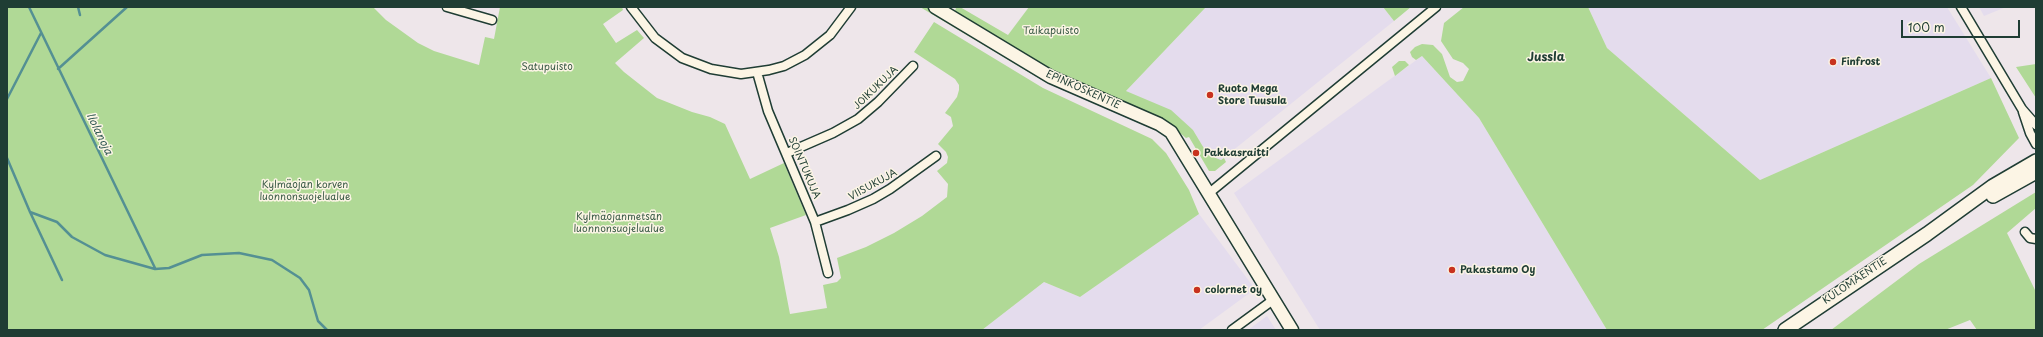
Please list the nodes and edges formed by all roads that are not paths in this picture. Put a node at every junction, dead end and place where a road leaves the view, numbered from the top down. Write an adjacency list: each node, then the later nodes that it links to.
1 (447, 7): 7 (street)
2 (632, 7): 9 (street)
3 (851, 7): 9 (street)
4 (935, 7): 17 (street, EPINKOSKENTIE)
5 (1436, 7): 17 (street)
6 (1961, 7): 10 (street)
7 (492, 20)
8 (913, 66): 13 (street, JOIKUKUJA)
9 (757, 72): 13 (street, SOINTUKUJA)
10 (2022, 109): 11 (street); 12 (street)
11 (2036, 125)
12 (2036, 144)
13 (787, 153): 18 (street, SOINTUKUJA)
14 (936, 156): 18 (street, VIISUKUJA)
15 (2036, 160): 20 (main road, KULOMÄENTIE)
16 (2036, 172): 20 (main road, KULOMÄENTIE)
17 (1208, 194): 23 (street)
18 (815, 222): 22 (street, SOINTUKUJA)
19 (2025, 232): 21 (street)
20 (1927, 234): 26 (main road, KULOMÄENTIE)
21 (2036, 239)
22 (828, 273)
23 (1273, 300): 24 (street); 25 (street)
24 (1232, 330)
25 (1292, 330)
26 (1785, 330)

